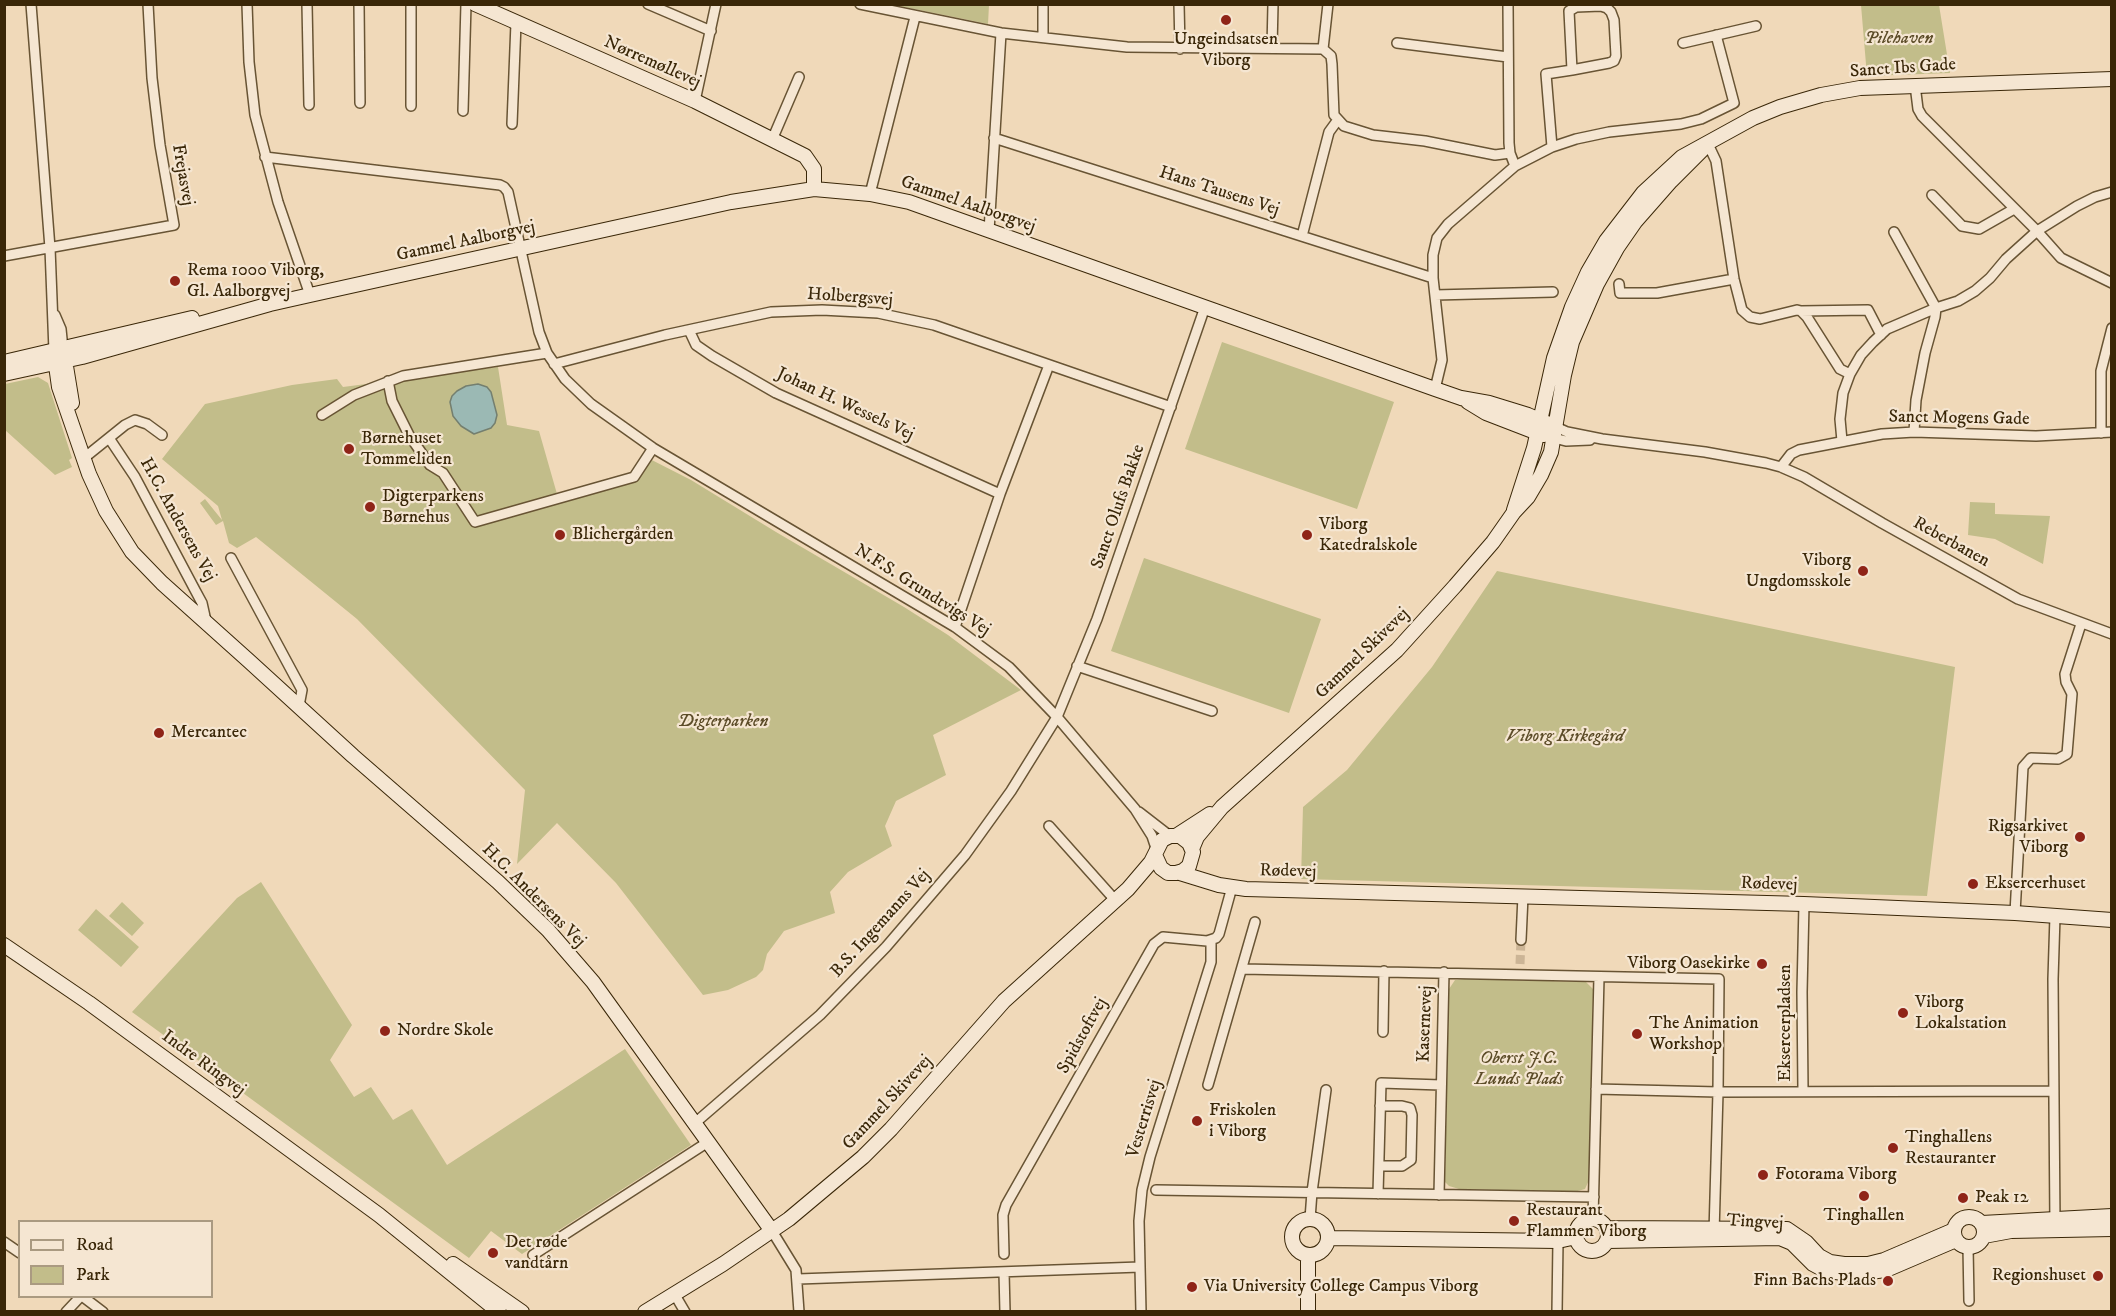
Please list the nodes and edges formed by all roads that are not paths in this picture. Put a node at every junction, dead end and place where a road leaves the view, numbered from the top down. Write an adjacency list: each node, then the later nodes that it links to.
1 (31, 4): 57 (street)
2 (148, 4): 57 (street, Frejasvej)
3 (248, 4): 46 (street)
4 (307, 4): 36 (street)
5 (359, 4): 35 (street)
6 (411, 4): 37 (street)
7 (466, 4): 38 (street)
8 (476, 4): 18 (street, Nørremøllevej)
9 (648, 4): 20 (street)
10 (716, 4): 20 (street)
11 (860, 4): 17 (street)
12 (1043, 4): 23 (street)
13 (1179, 4): 27 (street)
14 (1274, 4): 26 (street)
15 (1328, 4): 28 (street)
16 (1508, 4): 29 (street)
17 (915, 17): 21 (street); 50 (street)
18 (516, 23): 34 (street, Nørremøllevej); 40 (street)
19 (1756, 26): 22 (street)
20 (711, 31): 34 (street)
21 (1001, 33): 23 (street); 41 (street)
22 (1716, 35): 25 (street); 44 (street)
23 (1043, 37): 27 (street)
24 (1397, 43): 29 (street)
25 (1683, 43)
26 (1272, 48): 27 (street); 28 (street)
27 (1180, 49)
28 (1323, 50): 39 (street)
29 (1508, 57): 45 (street)
30 (1572, 70): 30 (street); 44 (street)
31 (799, 77): 42 (street)
32 (2112, 79): 33 (street, Sanct Ibs Gade)
33 (1915, 85): 43 (street, Sanct Ibs Gade); 52 (street)
34 (695, 101): 42 (street, Nørremøllevej)
35 (360, 103)
36 (309, 105)
37 (411, 106)
38 (463, 111)
39 (1337, 121): 45 (street); 56 (street)
40 (512, 124)
41 (994, 138): 53 (street); 56 (street, Hans Tausens Vej)
42 (772, 140): 48 (street, Nørremøllevej)
43 (1708, 144): 61 (street); 84 (street, Sanct Ibs Gade); 87 (street, Sanct Ibs Gade)
44 (1552, 147): 47 (street)
45 (1510, 153): 47 (street)
46 (265, 158): 58 (street, N.F.S. Grundtvigs Vej); 65 (street)
47 (1515, 166): 60 (street)
48 (814, 189): 50 (street, Gammel Aalborgvej); 58 (street, Gammel Aalborgvej)
49 (2112, 192): 54 (street)
50 (870, 194): 53 (street, Gammel Aalborgvej)
51 (1932, 195): 52 (street)
52 (2014, 209): 54 (street)
53 (989, 231): 67 (street, Gammel Aalborgvej)
54 (2037, 231): 62 (street); 68 (street)
55 (1894, 232): 68 (street)
56 (1302, 236): 60 (street, Hans Tausens Vej)
57 (50, 248): 59 (street); 74 (street)
58 (520, 249): 65 (street, Gammel Aalborgvej); 73 (street, N.F.S. Grundtvigs Vej)
59 (4, 256)
60 (1433, 278): 66 (street)
61 (1734, 279): 63 (street); 69 (street)
62 (2112, 283)
63 (1619, 284)
64 (1553, 292): 66 (street)
65 (310, 295): 74 (street, Gammel Aalborgvej)
66 (1435, 295): 81 (street)
67 (1205, 307): 81 (street, Gammel Aalborgvej); 82 (street, Sanct Olufs Bakke)
68 (1936, 308): 72 (street); 85 (street)
69 (1801, 311): 72 (street); 79 (street)
70 (2112, 328): 88 (street)
71 (689, 330): 76 (street, Holbergsvej); 77 (street, Holbergsvej); 95 (street, Johan H. Wessels Vej)
72 (1881, 335): 79 (street)
73 (547, 353): 76 (street, N.F.S. Grundtvigs Vej); 80 (street)
74 (59, 356): 75 (street, Gammel Aalborgvej); 78 (street, Gammel Aalborgvej); 93 (street, H.C. Andersens Vej)
75 (4, 362)
76 (554, 364): 92 (street, N.F.S. Grundtvigs Vej)
77 (1049, 365): 82 (street, Holbergsvej); 95 (street)
78 (4, 374)
79 (1850, 374): 91 (street)
80 (388, 381): 83 (street); 92 (street)
81 (1435, 389): 84 (street, Gammel Aalborgvej)
82 (1171, 407): 102 (street, Sanct Olufs Bakke)
83 (322, 415)
84 (1538, 426): 87 (street, Gammel Aalborgvej); 96 (street, Gammel Skivevej)
85 (1914, 432): 88 (street, Sanct Mogens Gade); 91 (street, Sanct Mogens Gade)
86 (2112, 432): 88 (street, Sanct Mogens Gade)
87 (1555, 433): 94 (street); 96 (street, Gammel Skivevej)
88 (2101, 433)
89 (162, 435): 90 (street, H.C. Andersens Vej)
90 (109, 438): 93 (street, H.C. Andersens Vej); 98 (street, H.C. Andersens Vej)
91 (1842, 441): 94 (street, Sanct Mogens Gade)
92 (653, 448): 100 (street, N.F.S. Grundtvigs Vej)
93 (84, 458): 98 (street, H.C. Andersens Vej)
94 (1781, 467): 99 (street, Reberbanen)
95 (1000, 494): 100 (street)
96 (1514, 512): 106 (street, Gammel Skivevej)
97 (231, 558): 103 (street, H.C. Andersens Vej)
98 (206, 622): 103 (street, H.C. Andersens Vej)
99 (2081, 624): 101 (street, Reberbanen); 119 (street)
100 (955, 627): 105 (street, N.F.S. Grundtvigs Vej)
101 (2112, 634)
102 (1077, 666): 104 (street); 105 (street, Sanct Olufs Bakke)
103 (299, 706): 139 (street, H.C. Andersens Vej)
104 (1212, 711)
105 (1057, 717): 107 (street, N.F.S. Grundtvigs Vej); 139 (street, B.S. Ingemanns Vej)
106 (1222, 807): 109 (street, Gammel Skivevej); 111 (street, Gammel Skivevej)
107 (1135, 809): 109 (street, N.F.S. Grundtvigs Vej); 110 (street, N.F.S. Grundtvigs Vej)
108 (1049, 826): 117 (street)
109 (1173, 836): 110 (street); 111 (street)
110 (1156, 851): 112 (street); 115 (street, Gammel Skivevej)
111 (1192, 854): 113 (street); 114 (street, Rødevej)
112 (1165, 871): 113 (street); 115 (street, Gammel Skivevej)
113 (1180, 873): 114 (street, Rødevej)
114 (1232, 887): 116 (street, Rødevej); 123 (street)
115 (1128, 889): 117 (street, Gammel Skivevej)
116 (1523, 896): 118 (street, Rødevej); 124 (street)
117 (1115, 900): 154 (street, Gammel Skivevej)
118 (1804, 904): 119 (street, Rødevej); 135 (street, Eksercerpladsen)
119 (2015, 913): 120 (street, Rødevej)
120 (2055, 916): 121 (street, Rødevej); 136 (street)
121 (2112, 920)
122 (1255, 922): 126 (street)
123 (1211, 940): 163 (street, Spidstoftvej); 166 (street, Vesterrisvej)
124 (1521, 940)
125 (4, 945): 147 (street, Indre Ringvej)
126 (1242, 969): 127 (street); 131 (street)
127 (1384, 971): 128 (street); 130 (street)
128 (1444, 972): 129 (street, Kasernevej); 132 (street, Kasernevej)
129 (1599, 977): 133 (street); 137 (street, Kasernevej)
130 (1383, 1032)
131 (1208, 1085)
132 (1441, 1085): 138 (street); 145 (street, Kasernevej)
133 (1596, 1089): 137 (street); 146 (street)
134 (1326, 1090): 143 (street)
135 (1803, 1090): 136 (street); 137 (street, Eksercerpladsen)
136 (2054, 1091): 151 (street)
137 (1718, 1092): 155 (street)
138 (1380, 1106): 141 (street); 141 (street)
139 (695, 1123): 140 (street, H.C. Andersens Vej)
140 (708, 1142): 154 (street, H.C. Andersens Vej); 165 (street)
141 (1379, 1166): 144 (street)
142 (1156, 1190): 143 (street)
143 (1312, 1192): 144 (street); 149 (street)
144 (1378, 1194): 145 (street)
145 (1439, 1195): 146 (street)
146 (1594, 1197): 150 (street)
147 (379, 1215): 175 (street, Indre Ringvej); 176 (street, Indre Ringvej)
148 (2112, 1216): 151 (street)
149 (1310, 1219): 158 (street); 164 (street)
150 (1593, 1219): 156 (street); 157 (street)
151 (2055, 1224): 152 (street); 153 (street)
152 (1983, 1229): 159 (street); 159 (street)
153 (2112, 1229)
154 (772, 1231): 168 (street); 171 (street, Gammel Skivevej)
155 (1714, 1234): 156 (street, Tingvej); 159 (street, Tingvej)
156 (1607, 1235): 157 (street)
157 (1576, 1237): 160 (street)
158 (1328, 1238): 160 (street); 164 (street)
159 (1959, 1239): 172 (street)
160 (1558, 1241): 184 (street)
161 (4, 1242): 162 (street)
162 (18, 1252)
163 (1004, 1254)
164 (1308, 1254): 183 (street)
165 (533, 1255)
166 (1140, 1267): 167 (street); 182 (street, Vesterrisvej)
167 (1004, 1272): 168 (street); 181 (street)
168 (798, 1279): 180 (street)
169 (80, 1298): 173 (street)
170 (85, 1298): 174 (street)
171 (669, 1299): 177 (street, Gammel Skivevej); 178 (street, Gammel Skivevej); 179 (street)
172 (1969, 1301)
173 (66, 1311)
174 (103, 1311)
175 (499, 1311)
176 (522, 1311)
177 (645, 1311)
178 (651, 1311)
179 (686, 1311)
180 (800, 1311)
181 (1005, 1311)
182 (1141, 1311)
183 (1308, 1311)
184 (1557, 1311)

